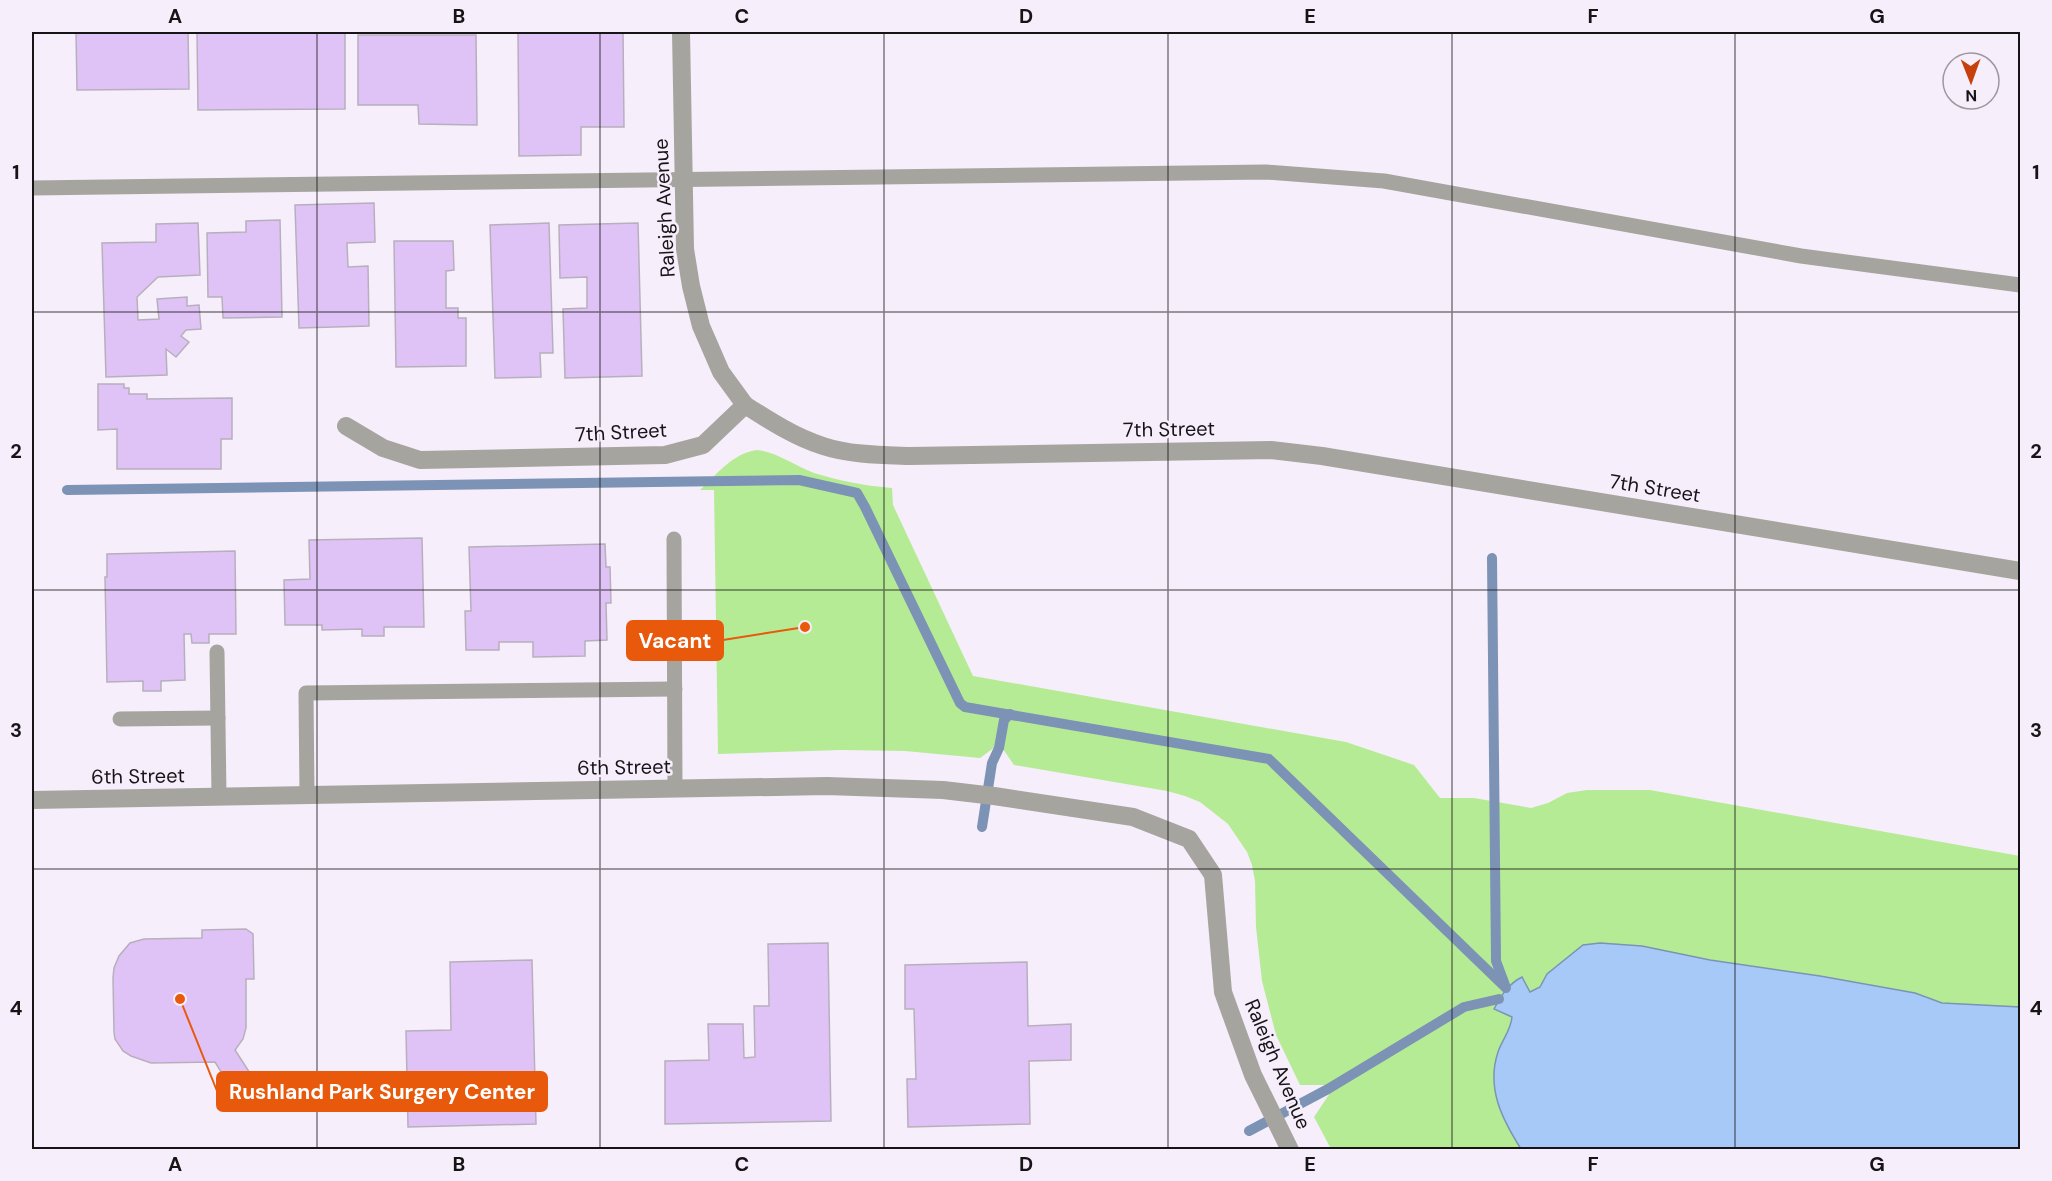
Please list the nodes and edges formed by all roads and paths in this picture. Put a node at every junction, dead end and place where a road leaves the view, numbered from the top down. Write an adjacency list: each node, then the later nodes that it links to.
1 (681, 32): 2 (street, Raleigh Avenue)
2 (684, 181): 3 (lane); 4 (lane); 5 (street, Raleigh Avenue)
3 (32, 188)
4 (2020, 285)
5 (745, 405): 6 (street, 7th Street); 8 (street, 7th Street)
6 (346, 426)
7 (674, 539): 10 (lane)
8 (2020, 571)
9 (217, 652): 11 (lane)
10 (675, 688): 13 (lane); 14 (lane)
11 (218, 718): 12 (lane); 15 (lane)
12 (120, 719)
13 (675, 789): 14 (street, 6th Street); 17 (street, 6th Street)
14 (307, 795): 15 (street, 6th Street)
15 (219, 797): 16 (street, 6th Street)
16 (32, 800)
17 (1201, 857): 18 (street, Raleigh Avenue)
18 (1290, 1149)

